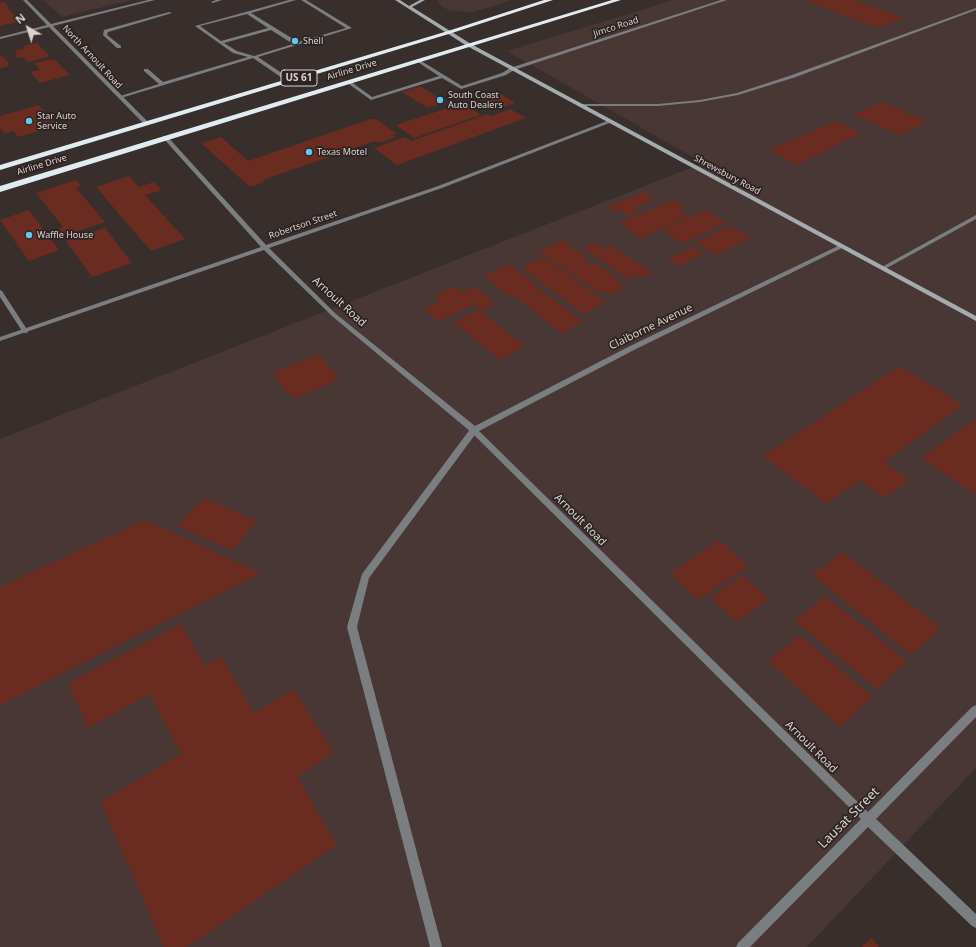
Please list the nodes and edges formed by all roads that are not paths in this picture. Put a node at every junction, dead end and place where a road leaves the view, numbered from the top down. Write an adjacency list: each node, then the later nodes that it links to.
1 (25, 0): 18 (street, North Arnoult Road)
2 (153, 0): 18 (street)
3 (220, 0): 12 (street)
4 (294, 0): 16 (street)
5 (303, 0): 23 (street)
6 (397, 0): 14 (street, Shrewsbury Road)
7 (423, 0): 14 (street)
8 (550, 0): 20 (highway, Airline Drive / US 61)
9 (618, 0): 13 (highway, Airline Drive / US 61)
10 (622, 0): 13 (highway)
11 (725, 0): 28 (street, Jimco Road)
12 (213, 2)
13 (611, 2): 24 (highway, Airline Drive / US 61)
14 (409, 7): 20 (street, Shrewsbury Road)
15 (976, 9): 35 (street)
16 (247, 12): 19 (street); 22 (street)
17 (170, 13): 25 (street)
18 (51, 25): 21 (street); 34 (street, North Arnoult Road)
19 (272, 28): 22 (street); 23 (street)
20 (450, 32): 24 (street, Shrewsbury Road); 31 (highway, Airline Drive / US 61)
21 (0, 38)
22 (221, 42): 26 (street)
23 (297, 44): 26 (street)
24 (469, 45): 27 (highway, Airline Drive / US 61); 28 (street, Shrewsbury Road)
25 (119, 47)
26 (254, 57): 31 (street); 33 (street)
27 (418, 60): 30 (street); 32 (highway, Airline Drive / US 61)
28 (512, 69): 30 (street, Jimco Road); 35 (street, Shrewsbury Road)
29 (146, 70): 33 (street)
30 (442, 76): 32 (street)
31 (290, 81): 37 (highway, Airline Drive / US 61)
32 (348, 82): 38 (highway, Airline Drive / US 61)
33 (162, 84): 34 (street)
34 (119, 97): 37 (street, North Arnoult Road)
35 (579, 105): 36 (street, Shrewsbury Road)
36 (610, 122): 42 (street, Shrewsbury Road); 43 (street, Robertson Street)
37 (147, 124): 39 (highway, Airline Drive / US 61)
38 (165, 138): 40 (highway, Airline Drive / US 61); 43 (street, Arnoult Road)
39 (0, 168)
40 (0, 189)
41 (976, 217): 44 (street)
42 (840, 247): 44 (street, Shrewsbury Road); 49 (street, Claiborne Avenue)
43 (266, 248): 47 (street, Robertson Street); 49 (street, Arnoult Road)
44 (883, 268): 46 (street, Shrewsbury Road)
45 (0, 292): 47 (street)
46 (976, 319)
47 (25, 331): 48 (street, Robertson Street)
48 (0, 339)
49 (474, 430): 51 (street, Arnoult Road); 53 (street)
50 (976, 710): 51 (street, Lausat Street)
51 (868, 819): 52 (street, Arnoult Road); 54 (street, Lausat Street)
52 (976, 922)
53 (436, 947)
54 (742, 947)

